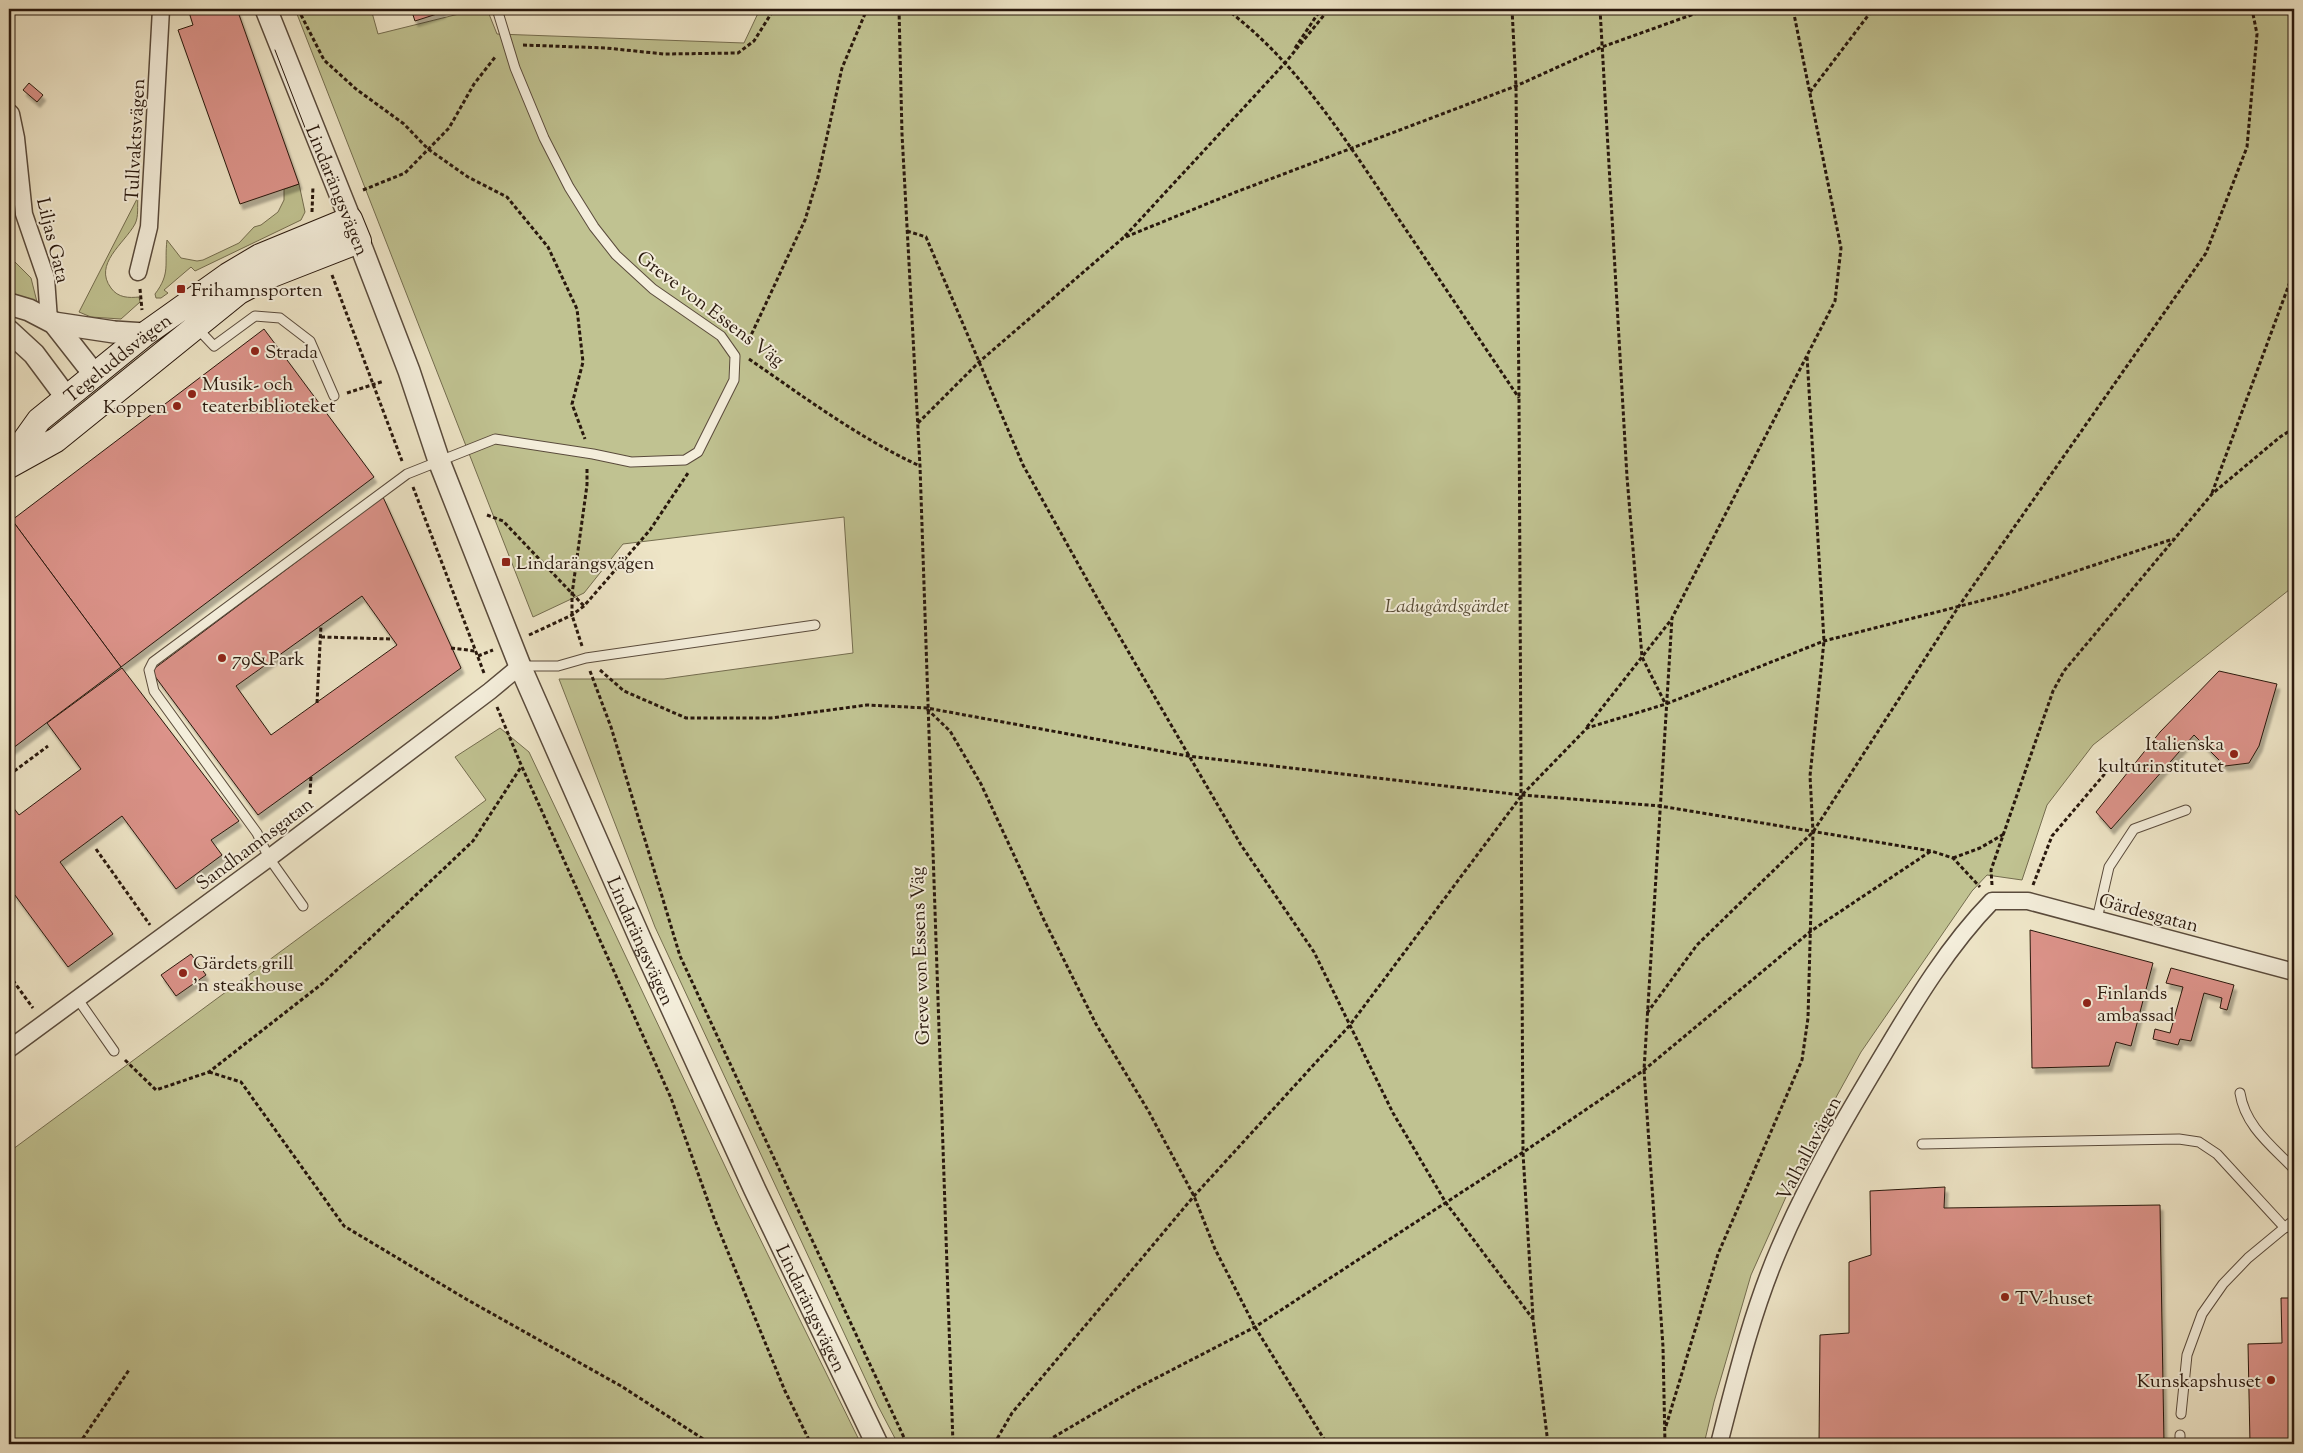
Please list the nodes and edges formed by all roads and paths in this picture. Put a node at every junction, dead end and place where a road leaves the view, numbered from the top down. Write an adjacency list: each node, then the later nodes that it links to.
1 (162, 9): 36 (street, Tullvaktsvägen)
2 (266, 9): 30 (street, Lindarängsvägen)
3 (298, 9): 24 (path)
4 (497, 9): 17 (lane, Greve von Essens Väg)
5 (774, 9): 17 (path)
6 (867, 9): 58 (path, Greve von Essens Väg)
7 (899, 9): 32 (path, Greve von Essens Väg)
8 (1226, 9): 19 (path)
9 (1321, 9): 19 (path)
10 (1329, 9): 19 (path)
11 (1512, 9): 20 (path)
12 (1600, 9): 18 (path)
13 (1708, 9): 18 (path)
14 (1793, 9): 21 (path)
15 (1873, 9): 21 (path)
16 (2252, 9): 64 (path)
17 (509, 45): 24 (path); 54 (lane, Greve von Essens Väg)
18 (1602, 47): 20 (path); 75 (path)
19 (1285, 63): 23 (path); 33 (path)
20 (1516, 86): 23 (path); 50 (path)
21 (1810, 92): 42 (path)
22 (9, 112): 25 (street, Liljas Gata)
23 (1352, 148): 33 (path); 50 (path)
24 (428, 149): 28 (path); 55 (path)
25 (13, 155): 29 (street, Liljas Gata)
26 (310, 179): 31 (path, Lindarängsvägen)
27 (9, 185): 29 (lane)
28 (363, 190)
29 (22, 199): 38 (street, Liljas Gata)
30 (350, 219): 34 (main road, Lindarängsvägen); 39 (main road, Tegeluddsvägen)
31 (311, 220)
32 (907, 231): 43 (path); 52 (path, Greve von Essens Väg)
33 (1123, 238): 43 (path)
34 (358, 241): 40 (main road, Tegeluddsvägen); 56 (street, Lindarängsvägen)
35 (2294, 271): 59 (path)
36 (138, 272): 39 (path)
37 (9, 304): 38 (street)
38 (52, 321): 39 (street); 44 (street)
39 (144, 325): 44 (main road, Tegeluddsvägen)
40 (196, 326): 47 (main road, Tegeluddsvägen); 48 (lane)
41 (9, 332): 49 (street)
42 (1806, 356): 66 (path); 72 (path)
43 (979, 362): 52 (path); 84 (path)
44 (94, 374): 47 (main road); 49 (main road, Tegeluddsvägen)
45 (384, 381): 46 (path)
46 (350, 392)
47 (109, 396): 51 (main road, Tegeluddsvägen)
48 (334, 396)
49 (66, 397): 51 (main road); 57 (main road, Tegeluddsvägen)
50 (1520, 398): 90 (path)
51 (82, 418): 57 (main road, Tegeluddsvägen)
52 (918, 423): 58 (path, Greve von Essens Väg)
53 (2294, 428): 59 (path)
54 (698, 452): 55 (lane); 63 (path)
55 (588, 453): 56 (lane); 62 (path)
56 (439, 462): 77 (street, Lindarängsvägen); 97 (lane)
57 (9, 464)
58 (920, 466): 80 (path, Greve von Essens Väg)
59 (2212, 494): 61 (path)
60 (487, 515): 62 (path)
61 (2173, 539): 64 (path); 94 (path)
62 (572, 594): 63 (path); 65 (path)
63 (584, 606): 65 (path)
64 (1959, 606): 72 (path); 93 (path)
65 (572, 615): 69 (path); 76 (path)
66 (1672, 618): 75 (path); 79 (path)
67 (321, 625): 70 (path)
68 (815, 625): 76 (lane)
69 (534, 632)
70 (321, 637): 71 (path); 78 (path)
71 (392, 639)
72 (1824, 641): 79 (path); 93 (path)
73 (451, 648): 74 (path)
74 (476, 651)
75 (1642, 657): 79 (path); 82 (path)
76 (586, 658): 77 (lane); 80 (path); 132 (path)
77 (520, 666): 97 (street, Sandhamnsgatan); 131 (street, Lindarängsvägen)
78 (317, 703)
79 (1666, 704): 82 (path); 91 (path)
80 (927, 708): 84 (path); 119 (path); 133 (path, Greve von Essens Väg)
81 (503, 721): 85 (path)
82 (1587, 728): 90 (path)
83 (48, 746): 87 (path)
84 (1188, 756): 90 (path); 110 (path)
85 (522, 767): 114 (path); 130 (path)
86 (2108, 770): 100 (path)
87 (9, 775)
88 (311, 776): 89 (path)
89 (310, 794)
90 (1522, 795): 91 (path); 110 (path); 117 (path)
91 (1660, 806): 93 (path); 108 (path)
92 (2186, 810): 102 (lane)
93 (1813, 832): 96 (path); 103 (path); 108 (path)
94 (2004, 833): 98 (path); 99 (path)
95 (96, 849): 104 (path)
96 (1931, 851): 98 (path); 103 (path)
97 (269, 858): 101 (lane); 104 (street, Sandhamnsgatan)
98 (1953, 858): 99 (path)
99 (1992, 901): 100 (street, Gärdesgatan); 139 (street, Valhallavägen)
100 (2028, 902): 102 (street, Gärdesgatan)
101 (303, 906)
102 (2096, 919): 105 (street, Gärdesgatan)
103 (1811, 931): 113 (path); 127 (path)
104 (159, 938): 107 (street, Sandhamnsgatan)
105 (2294, 972)
106 (9, 975): 109 (path)
107 (77, 998): 109 (street, Sandhamnsgatan); 112 (lane)
108 (1647, 1013): 113 (path)
109 (44, 1023): 111 (street, Sandhamnsgatan)
110 (1350, 1025): 119 (path); 120 (path)
111 (9, 1049)
112 (114, 1050): 114 (path)
113 (1644, 1070): 117 (path); 127 (path)
114 (209, 1072): 129 (path)
115 (2240, 1093): 118 (lane)
116 (1922, 1144): 122 (lane)
117 (1522, 1153): 120 (path); 123 (path)
118 (2294, 1169)
119 (1194, 1196): 124 (path); 134 (path)
120 (1446, 1203): 123 (path); 124 (path)
121 (2294, 1220): 122 (lane)
122 (2285, 1228): 126 (lane)
123 (1533, 1319): 137 (path)
124 (1255, 1327): 135 (path); 136 (path)
125 (128, 1370): 128 (path)
126 (2181, 1414)
127 (1665, 1430): 138 (path)
128 (79, 1444)
129 (711, 1444)
130 (810, 1444)
131 (876, 1444)
132 (906, 1444)
133 (953, 1444)
134 (994, 1444)
135 (1042, 1444)
136 (1327, 1444)
137 (1548, 1444)
138 (1665, 1444)
139 (1719, 1444)

